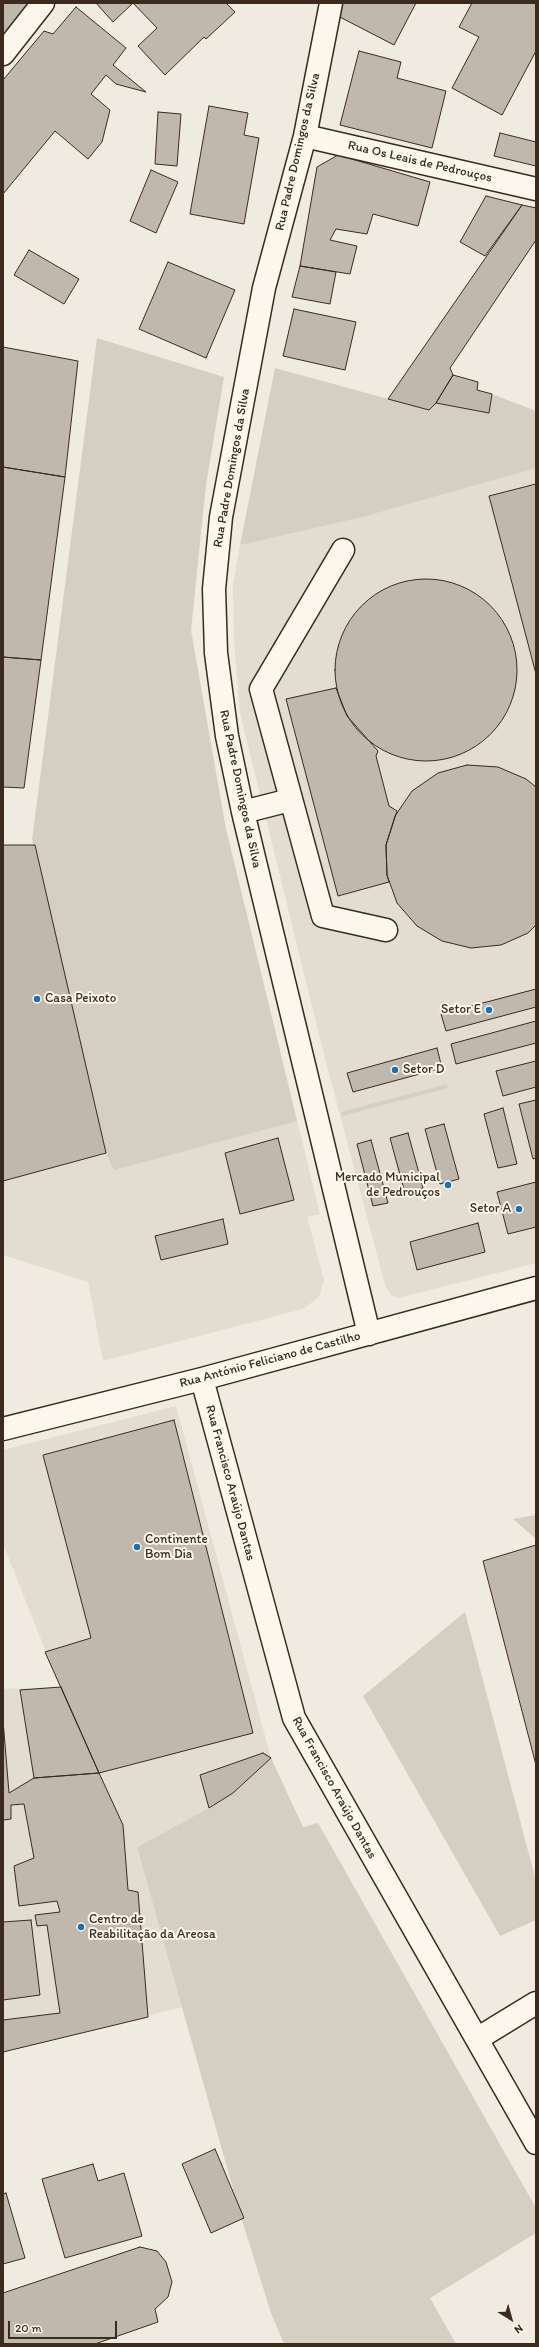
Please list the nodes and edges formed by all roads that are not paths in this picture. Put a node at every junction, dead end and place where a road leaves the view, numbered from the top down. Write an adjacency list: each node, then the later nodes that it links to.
1 (43, 3): 3 (street)
2 (331, 3): 4 (street, Rua Padre Domingos da Silva)
3 (3, 54)
4 (304, 136): 5 (street, Rua Os Leais de Pedrouços); 8 (street, Rua Padre Domingos da Silva)
5 (536, 189)
6 (343, 550): 7 (street)
7 (290, 800): 8 (street); 9 (street)
8 (243, 812): 11 (street, Rua Padre Domingos da Silva)
9 (386, 930)
10 (536, 1288): 11 (street, Rua António Feliciano de Castilho)
11 (369, 1334): 12 (street, Rua António Feliciano de Castilho)
12 (202, 1379): 13 (street, Rua António Feliciano de Castilho); 15 (street, Rua Francisco Araújo Dantas)
13 (3, 1429)
14 (536, 2003): 15 (street)
15 (477, 2039): 16 (street, Rua Francisco Araújo Dantas)
16 (536, 2143)

